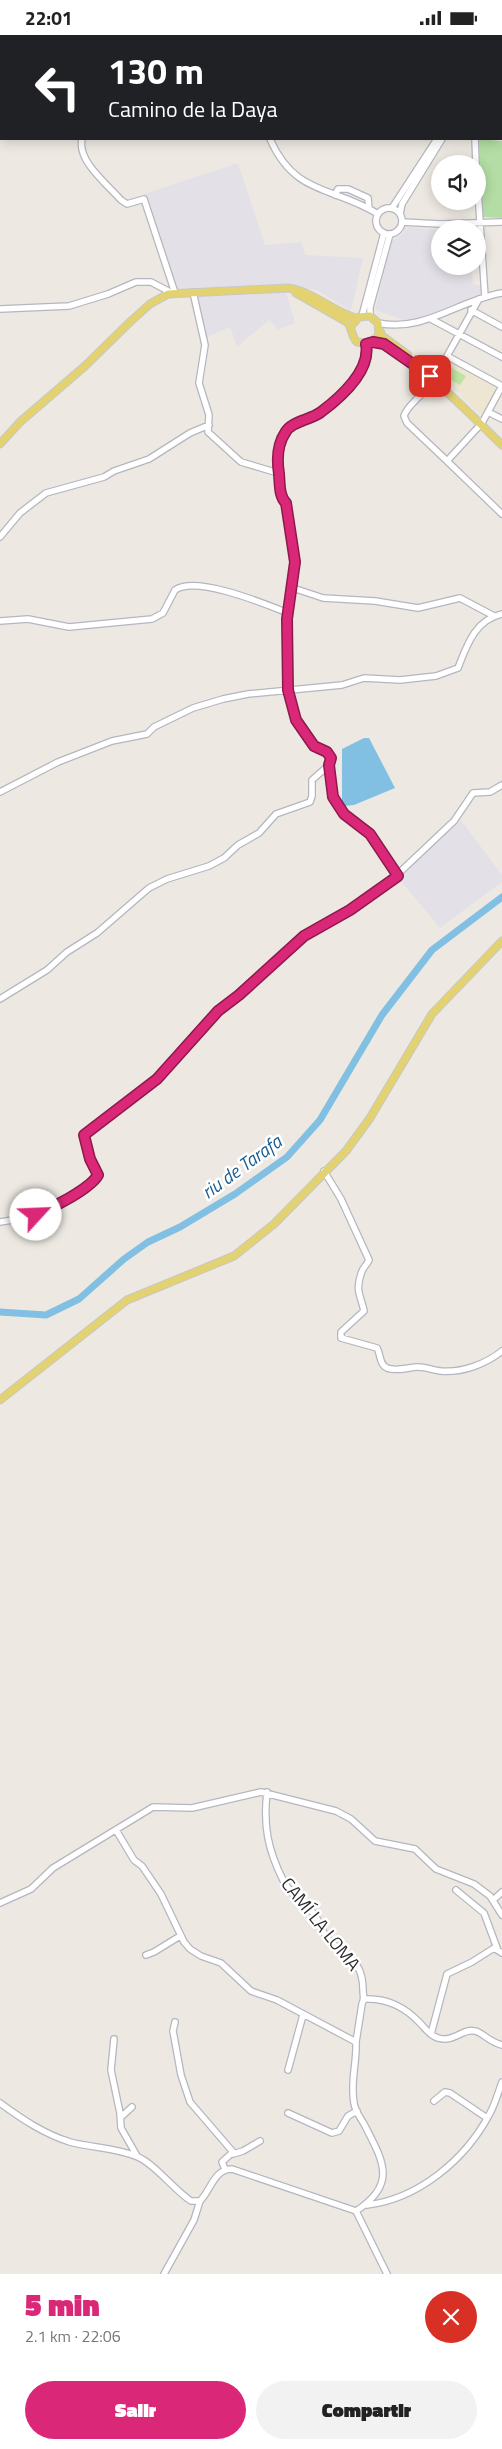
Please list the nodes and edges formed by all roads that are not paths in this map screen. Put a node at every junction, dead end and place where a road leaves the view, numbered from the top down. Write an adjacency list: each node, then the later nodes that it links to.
1 (82, 140): 20 (street)
2 (271, 140): 7 (street)
3 (436, 140): 8 (street)
4 (441, 140): 11 (street)
5 (475, 140): 6 (street)
6 (476, 155)
7 (335, 195): 9 (street); 9 (street)
8 (392, 208): 10 (street); 11 (street)
9 (369, 209): 10 (street)
10 (378, 214): 16 (street)
11 (400, 214): 12 (street)
12 (402, 222): 13 (street); 16 (street)
13 (431, 222)
14 (502, 222): 15 (street)
15 (486, 223)
16 (387, 233): 27 (street); 28 (street)
17 (481, 275): 22 (street)
18 (288, 289): 19 (main road); 28 (main road); 31 (main road)
19 (193, 292): 20 (main road); 43 (street)
20 (173, 293): 24 (street); 45 (main road)
21 (502, 293): 22 (street)
22 (482, 298): 23 (street); 25 (street)
23 (464, 305): 25 (street); 26 (street)
24 (0, 309)
25 (472, 311): 33 (street); 34 (street)
26 (441, 315): 29 (street); 30 (street)
27 (370, 316): 28 (main road); 32 (main road)
28 (359, 317): 31 (main road)
29 (431, 319): 30 (street); 32 (street)
30 (440, 322): 34 (street)
31 (351, 326): 36 (main road)
32 (380, 327): 35 (main road); 42 (main road)
33 (502, 327)
34 (460, 334): 37 (street); 39 (street)
35 (373, 342): 36 (main road); 38 (main road)
36 (366, 344): 47 (street)
37 (502, 357)
38 (430, 376): 42 (main road); 46 (street)
39 (502, 386): 40 (street)
40 (488, 412): 41 (street); 42 (street)
41 (502, 419)
42 (482, 424): 44 (main road); 46 (street)
43 (209, 425): 47 (street); 49 (street)
44 (502, 443)
45 (0, 444)
46 (447, 461): 48 (street)
47 (278, 473): 50 (street)
48 (501, 510)
49 (0, 537)
50 (292, 588): 51 (street); 53 (street)
51 (288, 613): 54 (street); 55 (street)
52 (502, 614): 53 (street)
53 (494, 616): 55 (street)
54 (0, 621)
55 (288, 690): 56 (street); 58 (street)
56 (329, 765): 59 (street); 61 (street)
57 (502, 785): 59 (street)
58 (0, 792)
59 (398, 876): 63 (street)
60 (502, 941): 62 (main road)
61 (0, 999)
62 (324, 1171): 64 (street); 65 (main road)
63 (0, 1222)
64 (502, 1351)
65 (0, 1400)
66 (267, 1793): 67 (street); 70 (street); 77 (street, CAMÍ LA LOMA)
67 (116, 1830): 71 (street); 73 (street)
68 (456, 1890): 74 (street)
69 (502, 1892): 70 (street)
70 (493, 1900): 72 (street)
71 (0, 1903)
72 (502, 1915)
73 (180, 1936): 76 (street); 78 (street)
74 (497, 1948): 75 (street); 80 (street)
75 (502, 1953)
76 (146, 1955)
77 (365, 1999): 80 (street); 82 (street, CAMÍ LA LOMA)
78 (303, 2015): 82 (street); 84 (street)
79 (175, 2022): 94 (street)
80 (431, 2034): 83 (street)
81 (114, 2039): 91 (street)
82 (356, 2042): 89 (street, CAMÍ LA LOMA)
83 (502, 2045)
84 (288, 2070)
85 (502, 2082): 92 (street, CAMÍ LA LOMA)
86 (434, 2101): 92 (street)
87 (0, 2103): 95 (street)
88 (132, 2107): 91 (street)
89 (357, 2111): 90 (street); 98 (street, CAMÍ LA LOMA)
90 (288, 2113)
91 (121, 2117): 95 (street)
92 (487, 2118): 98 (street, CAMÍ LA LOMA)
93 (260, 2141): 94 (street)
94 (232, 2154): 96 (street)
95 (137, 2156): 97 (street)
96 (225, 2169): 97 (street); 99 (street)
97 (200, 2201): 100 (street)
98 (365, 2205): 99 (street, CAMÍ LA LOMA)
99 (356, 2211): 101 (street)
100 (164, 2274)
101 (388, 2274)

